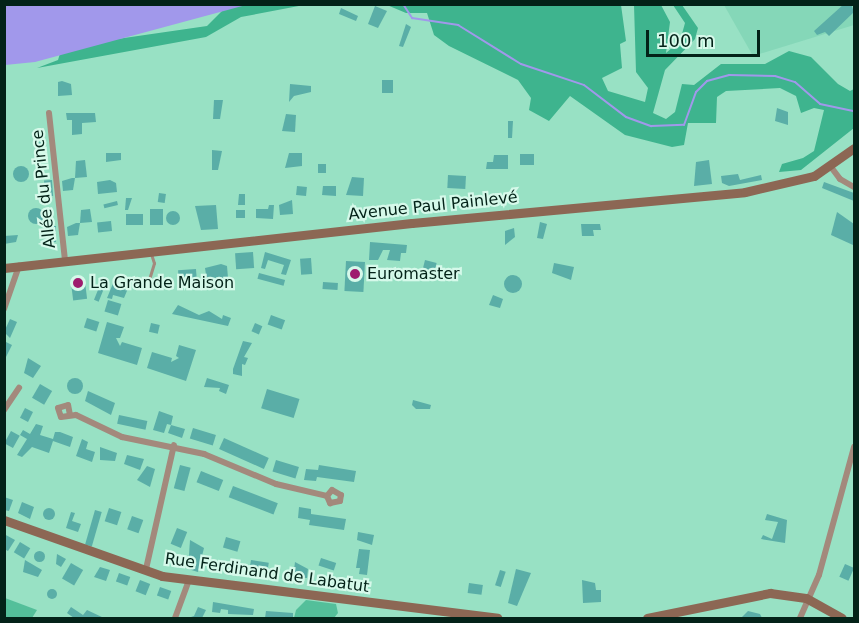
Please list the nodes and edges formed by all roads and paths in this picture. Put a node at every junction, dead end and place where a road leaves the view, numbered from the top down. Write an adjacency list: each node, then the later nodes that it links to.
1 (50, 113): 6 (street, Allée du Prince)
2 (855, 148): 3 (main road, Avenue Paul Painlevé)
3 (831, 167): 4 (street); 5 (main road, Avenue Paul Painlevé)
4 (855, 187)
5 (150, 252): 6 (main road, Avenue Paul Painlevé); 9 (lane)
6 (65, 261): 7 (main road, Avenue Paul Painlevé)
7 (20, 266): 8 (main road, Avenue Paul Painlevé); 10 (street)
8 (4, 268)
9 (147, 286)
10 (4, 309)
11 (19, 388): 12 (street)
12 (4, 410)
13 (70, 415): 14 (street)
14 (174, 445): 16 (street); 18 (street)
15 (855, 447): 20 (street)
16 (327, 496)
17 (4, 520): 18 (main road, Rue Ferdinand de Labatut)
18 (146, 569): 19 (main road, Rue Ferdinand de Labatut)
19 (189, 580): 21 (street); 22 (main road, Rue Ferdinand de Labatut)
20 (810, 600): 23 (main road); 24 (street); 25 (main road)
21 (175, 618)
22 (497, 618)
23 (647, 618)
24 (800, 618)
25 (842, 618)

